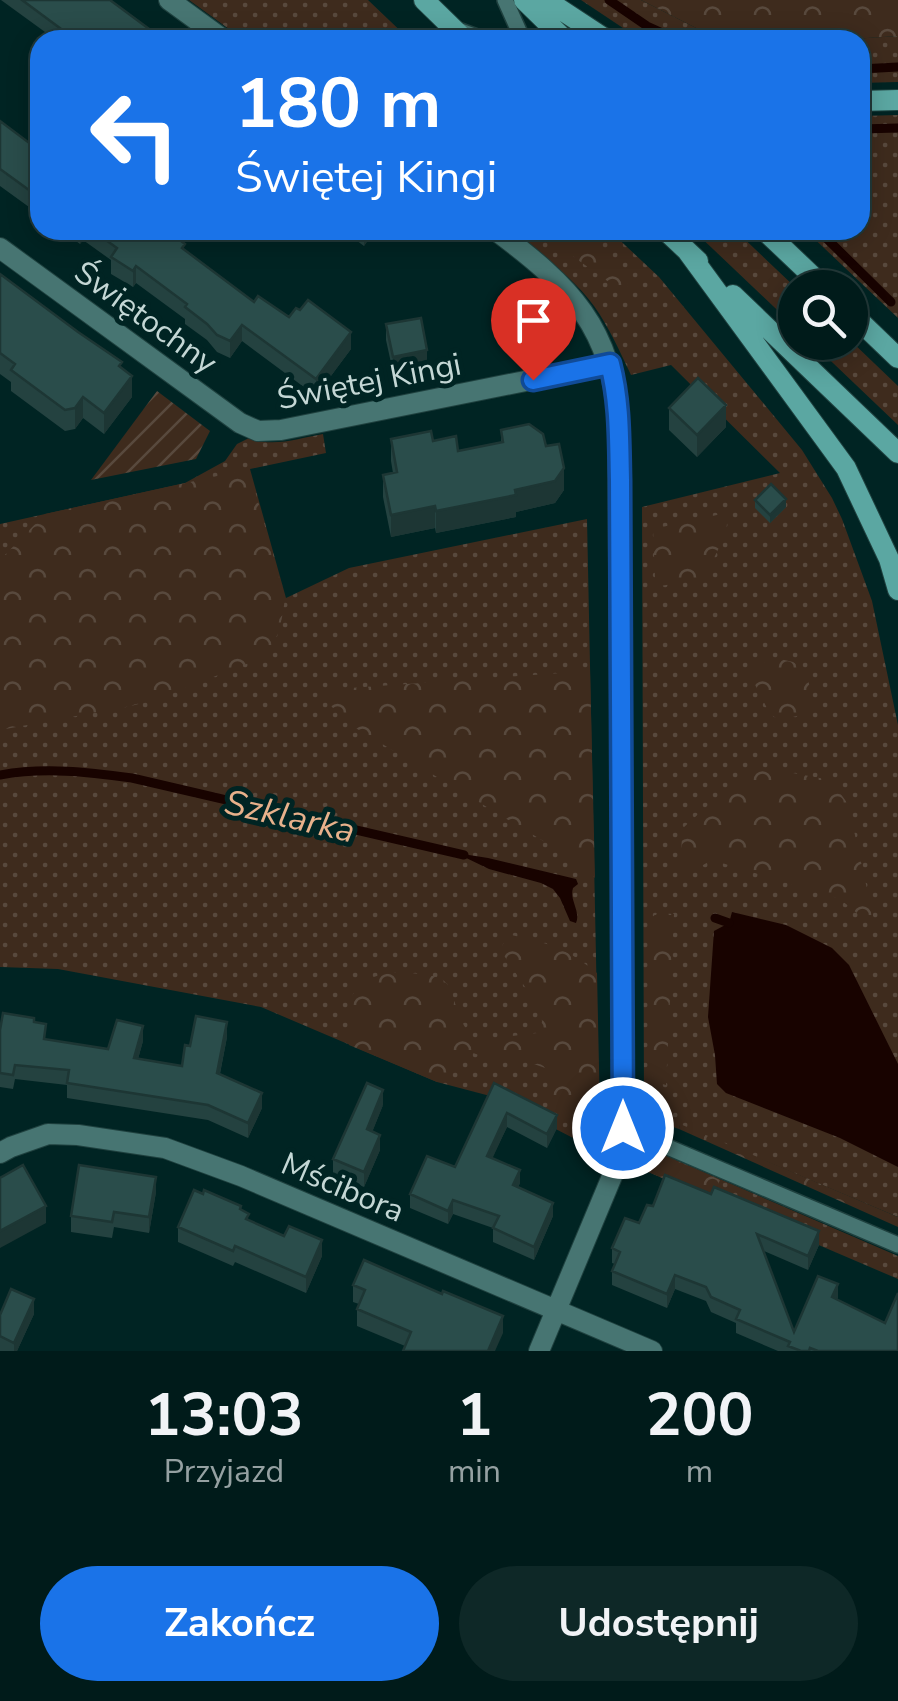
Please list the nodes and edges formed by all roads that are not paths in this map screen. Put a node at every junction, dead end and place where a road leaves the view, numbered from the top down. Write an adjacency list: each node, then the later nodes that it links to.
1 (169, 0): 6 (street)
2 (424, 0): 7 (main road)
3 (505, 0): 8 (lane)
4 (524, 0): 9 (main road)
5 (546, 0): 10 (main road)
6 (210, 30)
7 (456, 30)
8 (518, 30)
9 (556, 30)
10 (592, 30)
11 (898, 100): 12 (main road)
12 (870, 101)
13 (508, 240): 21 (street)
14 (675, 240): 17 (main road)
15 (775, 240): 18 (main road)
16 (0, 248): 22 (street, Świętochny)
17 (688, 252): 23 (main road); 24 (main road)
18 (806, 270)
19 (868, 329): 20 (main road)
20 (898, 358)
21 (610, 364): 22 (street, Świętej Kingi); 25 (street)
22 (258, 431)
23 (898, 453)
24 (898, 590)
25 (623, 1128): 27 (lane); 28 (street)
26 (0, 1153): 28 (street, Mścibora)
27 (898, 1246)
28 (556, 1310): 29 (street); 30 (street, Mścibora)
29 (539, 1351)
30 (652, 1351)

